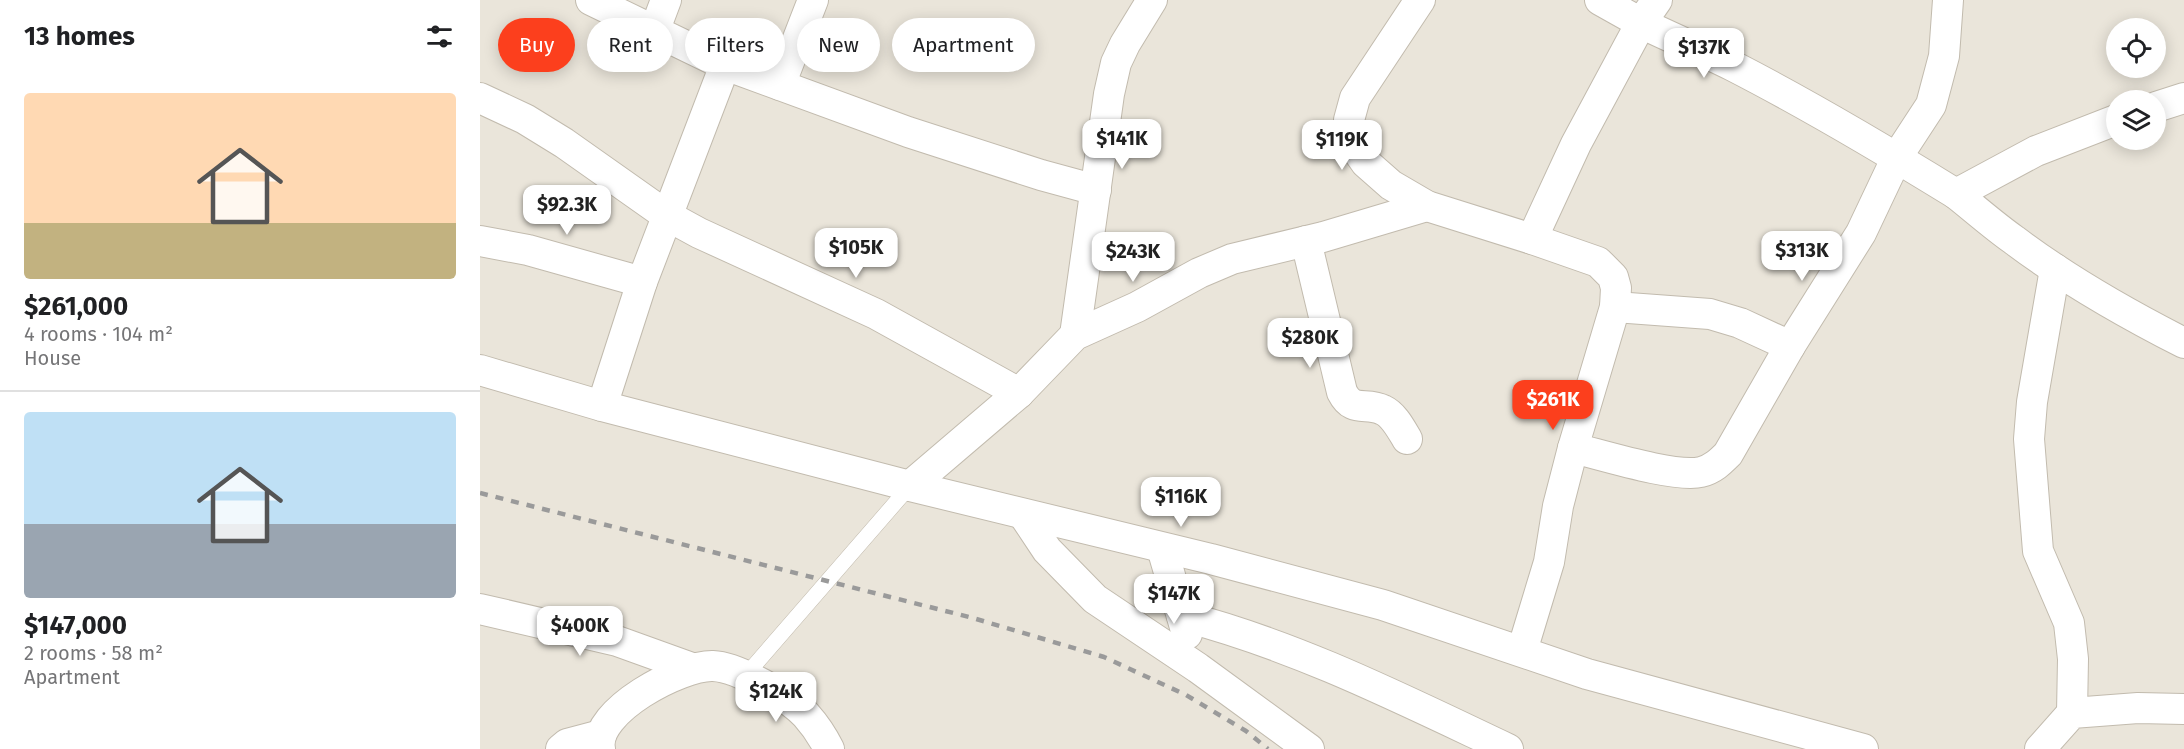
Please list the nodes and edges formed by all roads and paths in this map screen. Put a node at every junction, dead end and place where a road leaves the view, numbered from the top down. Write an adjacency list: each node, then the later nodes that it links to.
1 (591, 0): 9 (street)
2 (666, 0): 10 (street)
3 (813, 0): 13 (street)
4 (1152, 0): 19 (street)
5 (1420, 0): 21 (street)
6 (1600, 0): 8 (street)
7 (1948, 0): 18 (street)
8 (1649, 12): 18 (street); 23 (street)
9 (626, 18)
10 (659, 18)
11 (722, 72): 22 (street)
12 (744, 72): 13 (street)
13 (780, 85): 19 (street)
14 (480, 98): 22 (street)
15 (2184, 98): 16 (street)
16 (2166, 104)
17 (2106, 124): 20 (street)
18 (1897, 157): 20 (street); 31 (street)
19 (1096, 190): 29 (street)
20 (1956, 194): 26 (street)
21 (1427, 206): 23 (street); 25 (street)
22 (666, 215): 27 (street); 33 (street)
23 (1532, 238): 28 (street)
24 (480, 241): 27 (street)
25 (1306, 241): 29 (street); 35 (street)
26 (2055, 269): 30 (street); 47 (street)
27 (642, 282): 34 (street)
28 (1615, 307): 31 (street); 36 (street)
29 (1075, 334): 33 (street)
30 (2184, 344)
31 (1790, 346): 36 (street)
32 (480, 370): 34 (street)
33 (1019, 393): 37 (street)
34 (602, 406): 37 (street)
35 (1407, 439)
36 (1573, 448): 42 (street)
37 (910, 486): 38 (street); 45 (lane)
38 (1023, 514): 39 (street); 44 (street)
39 (1162, 548): 41 (street); 42 (street)
40 (480, 609): 43 (street)
41 (1182, 616): 44 (street); 52 (street)
42 (1522, 651): 53 (street)
43 (692, 668): 45 (street); 48 (street)
44 (1198, 668): 51 (street)
45 (746, 675): 50 (street)
46 (2184, 709): 47 (street)
47 (2072, 713): 54 (street)
48 (600, 742): 49 (street)
49 (561, 749)
50 (829, 749)
51 (1309, 749)
52 (1508, 749)
53 (1863, 749)
54 (2040, 749)

